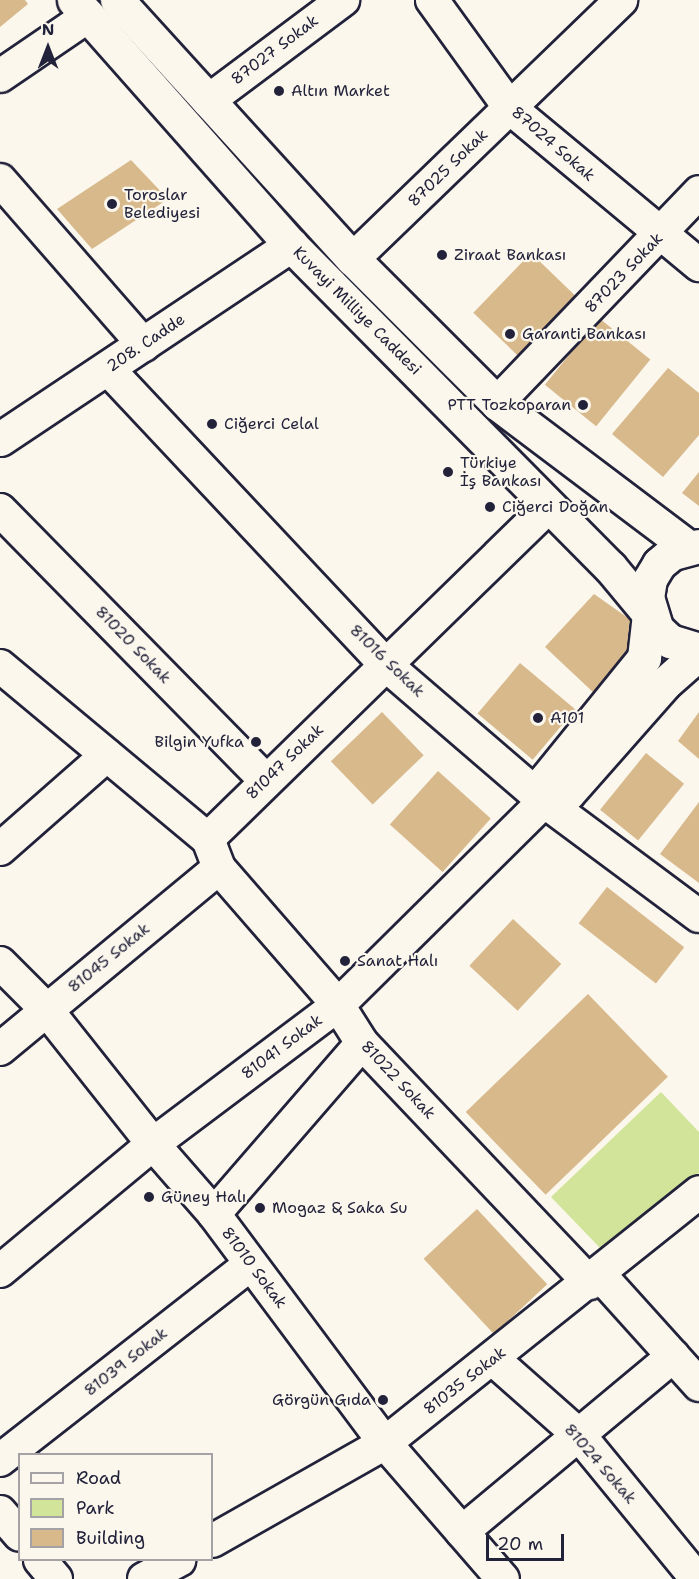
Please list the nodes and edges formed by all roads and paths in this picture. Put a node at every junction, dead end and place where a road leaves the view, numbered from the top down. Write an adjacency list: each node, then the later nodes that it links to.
1 (117, 0): 7 (main road, Kuvayi Milliye Caddesi)
2 (343, 0): 7 (street, 87027 Sokak)
3 (432, 0): 8 (street, 87024 Sokak)
4 (621, 0): 8 (street, 87025 Sokak)
5 (81, 8): 6 (street); 12 (main road, Kuvayi Milliye Caddesi)
6 (0, 76)
7 (208, 101): 13 (main road, Kuvayi Milliye Caddesi)
8 (510, 108): 11 (street, 87024 Sokak); 13 (street, 87025 Sokak)
9 (0, 180): 15 (street)
10 (699, 192): 11 (street, 87023 Sokak)
11 (660, 236): 14 (street, 87024 Sokak); 17 (street, 87023 Sokak)
12 (291, 246): 15 (main road, 208. Cadde); 19 (main road, Kuvayi Milliye Caddesi)
13 (353, 259): 17 (main road, Kuvayi Milliye Caddesi)
14 (699, 265)
15 (144, 345): 16 (main road, 208. Cadde)
16 (108, 369): 18 (main road, 208. Cadde); 24 (street, 81016 Sokak)
17 (497, 403): 21 (main road, Kuvayi Milliye Caddesi)
18 (0, 439)
19 (549, 506): 22 (main road, Kuvayi Milliye Caddesi); 24 (street, 81047 Sokak)
20 (0, 510): 27 (street, 81020 Sokak)
21 (695, 544): 22 (main road)
22 (649, 614): 23 (main road, Kuvayi Milliye Caddesi); 28 (main road)
23 (699, 652): 28 (main road)
24 (386, 665): 27 (street, 81047 Sokak); 28 (street, 81016 Sokak)
25 (0, 666): 26 (street)
26 (107, 755): 29 (street); 30 (street)
27 (265, 780): 29 (street, 81047 Sokak)
28 (544, 801): 32 (street, 81016 Sokak); 34 (street, 81041 Sokak)
29 (208, 839): 31 (street)
30 (0, 849)
31 (219, 868): 34 (street, 81022 Sokak); 35 (street, 81045 Sokak)
32 (699, 916)
33 (0, 963): 35 (street, 81010 Sokak)
34 (338, 1005): 36 (street, 81022 Sokak); 38 (street, 81041 Sokak)
35 (46, 1009): 37 (street, 81045 Sokak); 38 (street, 81010 Sokak)
36 (362, 1043): 40 (street); 43 (street, 81022 Sokak)
37 (0, 1049)
38 (153, 1144): 40 (street, 81010 Sokak); 42 (street, 81041 Sokak)
39 (699, 1192): 43 (street, 81035 Sokak)
40 (214, 1214): 41 (street, 81010 Sokak)
41 (251, 1264): 48 (street, 81010 Sokak); 49 (street, 81039 Sokak)
42 (0, 1271)
43 (595, 1279): 44 (street, 81022 Sokak); 45 (street, 81035 Sokak)
44 (673, 1356): 46 (street, 81022 Sokak); 47 (street)
45 (493, 1359): 47 (street, 81024 Sokak); 48 (street, 81035 Sokak)
46 (699, 1384)
47 (579, 1435): 51 (street); 59 (street, 81024 Sokak)
48 (385, 1443): 51 (street, 81010 Sokak); 53 (street, 81035 Sokak)
49 (0, 1460)
50 (0, 1512): 52 (street)
51 (462, 1532): 56 (street, 81010 Sokak)
52 (18, 1533)
53 (213, 1540)
54 (41, 1561): 57 (street)
55 (177, 1561): 58 (street)
56 (497, 1577)
57 (56, 1579)
58 (144, 1579)
59 (696, 1579)

